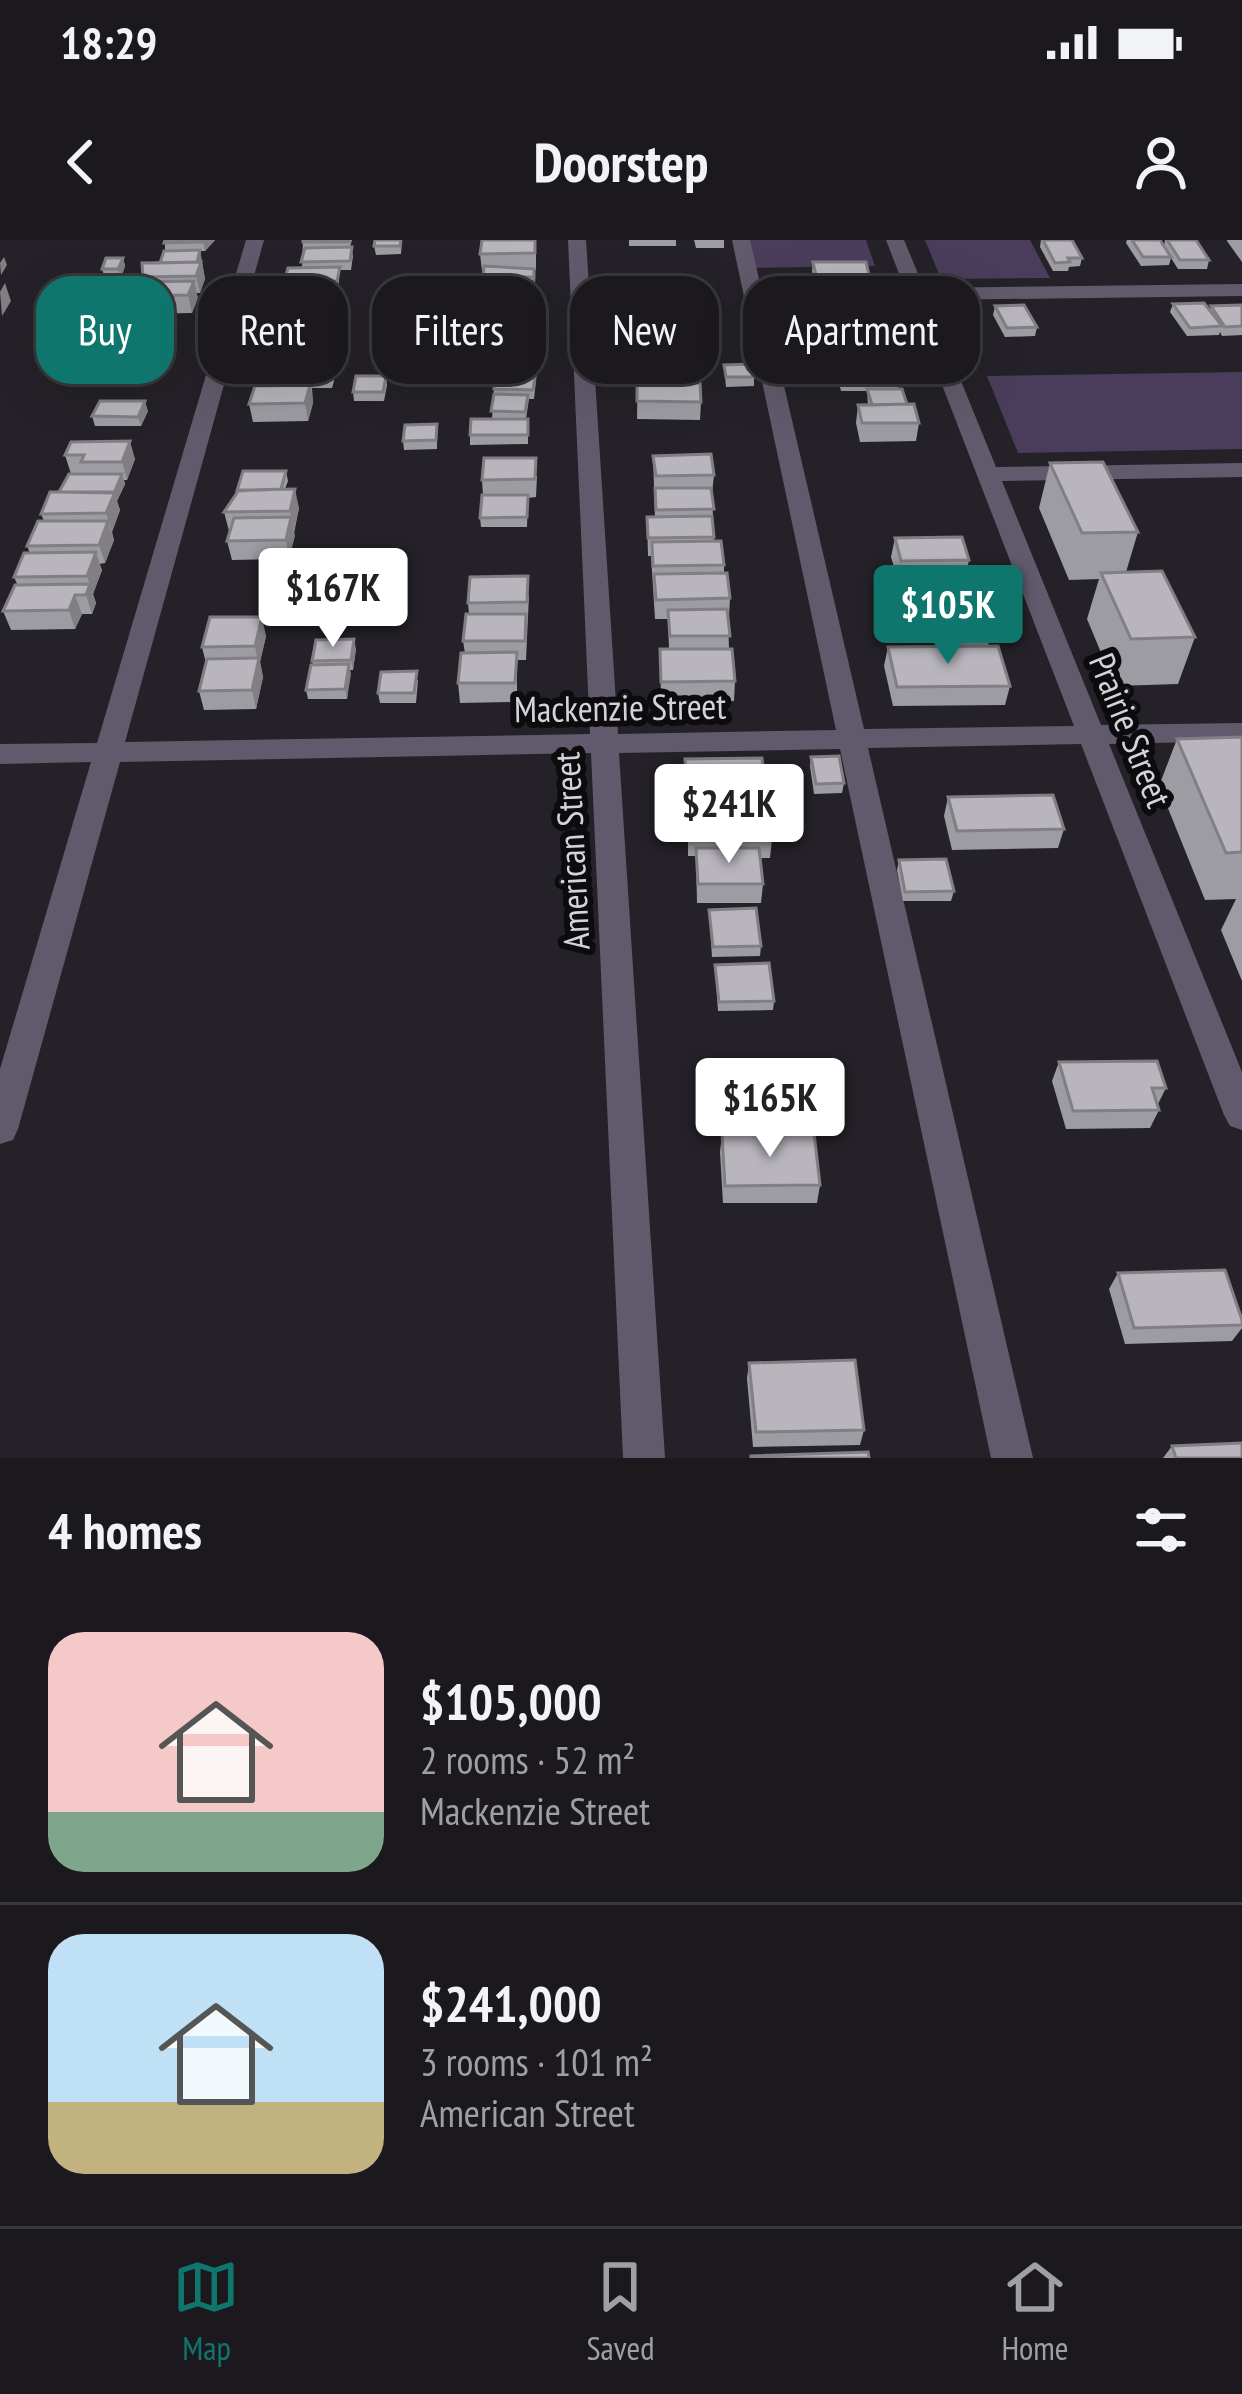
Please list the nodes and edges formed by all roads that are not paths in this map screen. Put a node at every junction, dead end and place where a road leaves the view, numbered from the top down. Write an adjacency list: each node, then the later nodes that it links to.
1 (255, 240): 15 (street)
2 (577, 240): 14 (street, American Street)
3 (741, 240): 13 (street)
4 (895, 240): 5 (street, Prairie Street)
5 (909, 276)
6 (1242, 290): 7 (street)
7 (980, 293)
8 (952, 384): 10 (street, Prairie Street)
9 (1242, 470): 10 (street)
10 (988, 474): 12 (street, Prairie Street)
11 (1242, 732): 12 (street, Mackenzie Street)
12 (1091, 734): 13 (street, Mackenzie Street); 17 (street, Prairie Street)
13 (849, 739): 14 (street, Mackenzie Street); 20 (street)
14 (604, 743): 15 (street, Mackenzie Street); 19 (street, American Street)
15 (108, 752): 16 (street, Mackenzie Street); 18 (street)
16 (0, 754)
17 (1242, 1115)
18 (0, 1129)
19 (644, 1458)
20 (1012, 1458)

